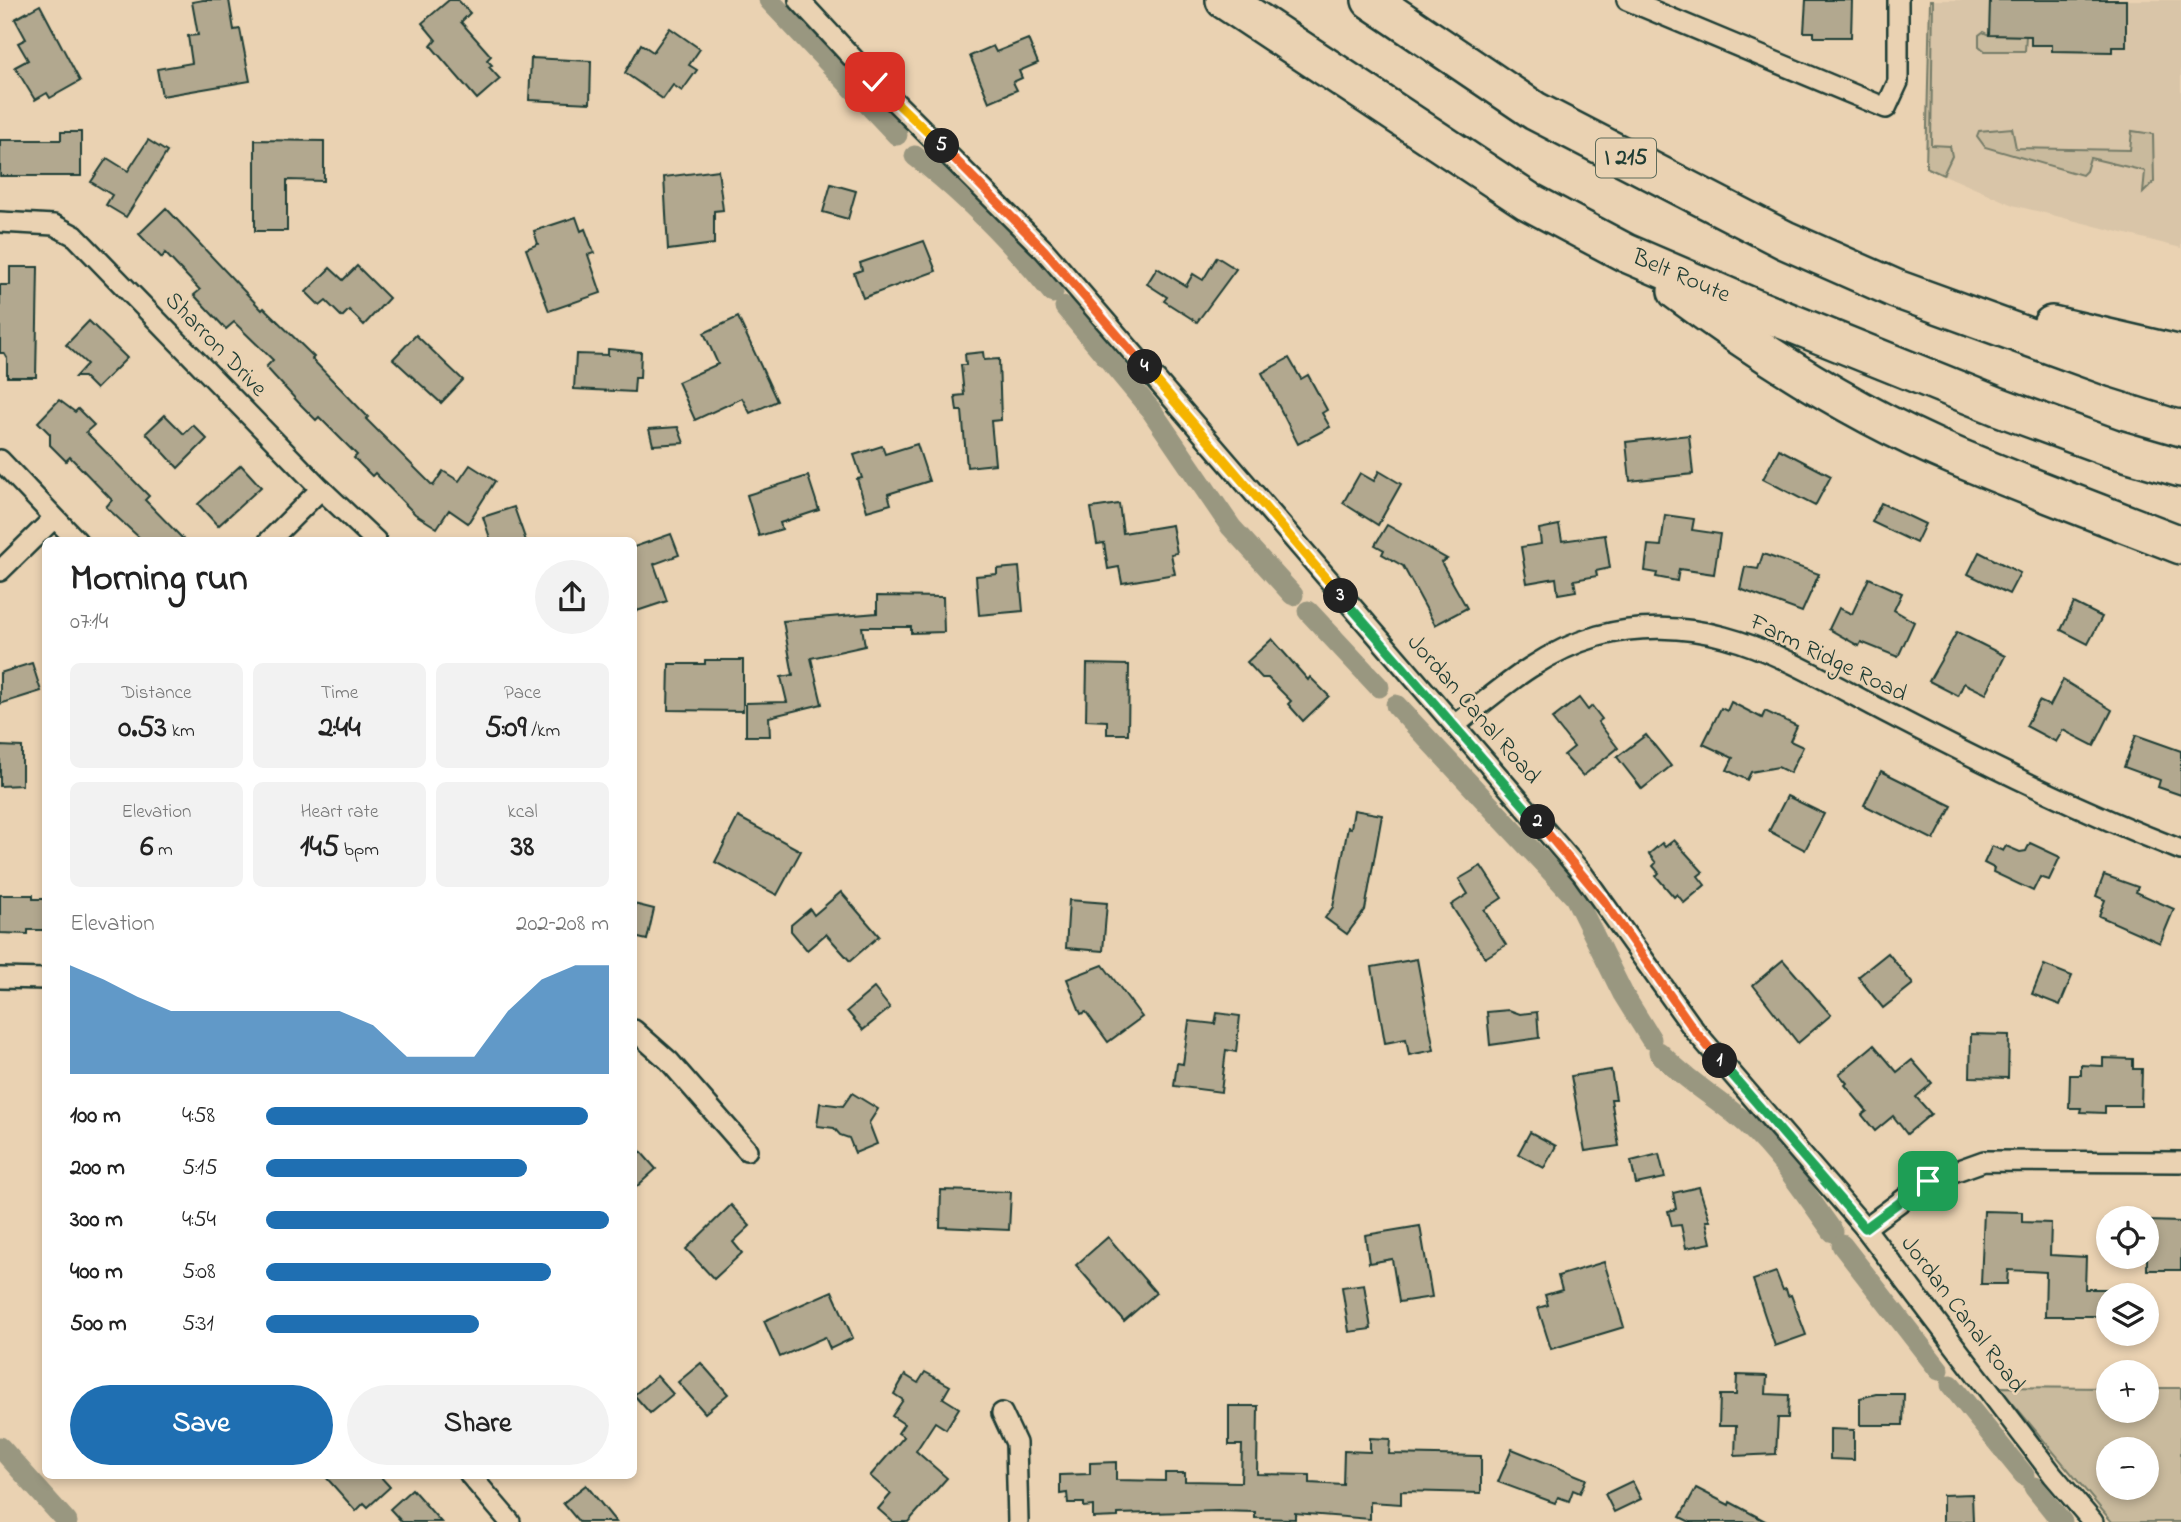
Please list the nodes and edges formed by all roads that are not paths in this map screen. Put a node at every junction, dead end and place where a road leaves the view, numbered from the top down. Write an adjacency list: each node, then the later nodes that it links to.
1 (799, 0): 20 (street, Jordan Canal Road)
2 (1225, 0): 7 (highway, Belt Route)
3 (1371, 0): 8 (highway, I 215)
4 (1627, 0): 5 (street)
5 (1898, 0)
6 (0, 222): 13 (street, Sharron Drive)
7 (1626, 253): 12 (highway, Belt Route); 18 (highway)
8 (1896, 289): 9 (highway); 10 (highway, I 215)
9 (2181, 355)
10 (2181, 389)
11 (0, 460): 14 (street)
12 (2181, 468)
13 (321, 489): 16 (street); 17 (street, Sharron Drive)
14 (54, 519): 15 (street); 19 (street)
15 (73, 537)
16 (273, 537)
17 (372, 537)
18 (2181, 545)
19 (0, 571)
20 (1455, 725): 21 (street, Farm Ridge Road); 27 (street, Jordan Canal Road)
21 (2181, 850)
22 (0, 978): 23 (street)
23 (42, 979)
24 (637, 1033): 25 (street)
25 (747, 1150)
26 (2181, 1161): 27 (street)
27 (1865, 1228): 32 (street, Jordan Canal Road)
28 (1002, 1413): 31 (street)
29 (473, 1479): 30 (street)
30 (510, 1522)
31 (1018, 1522)
32 (2093, 1522)

